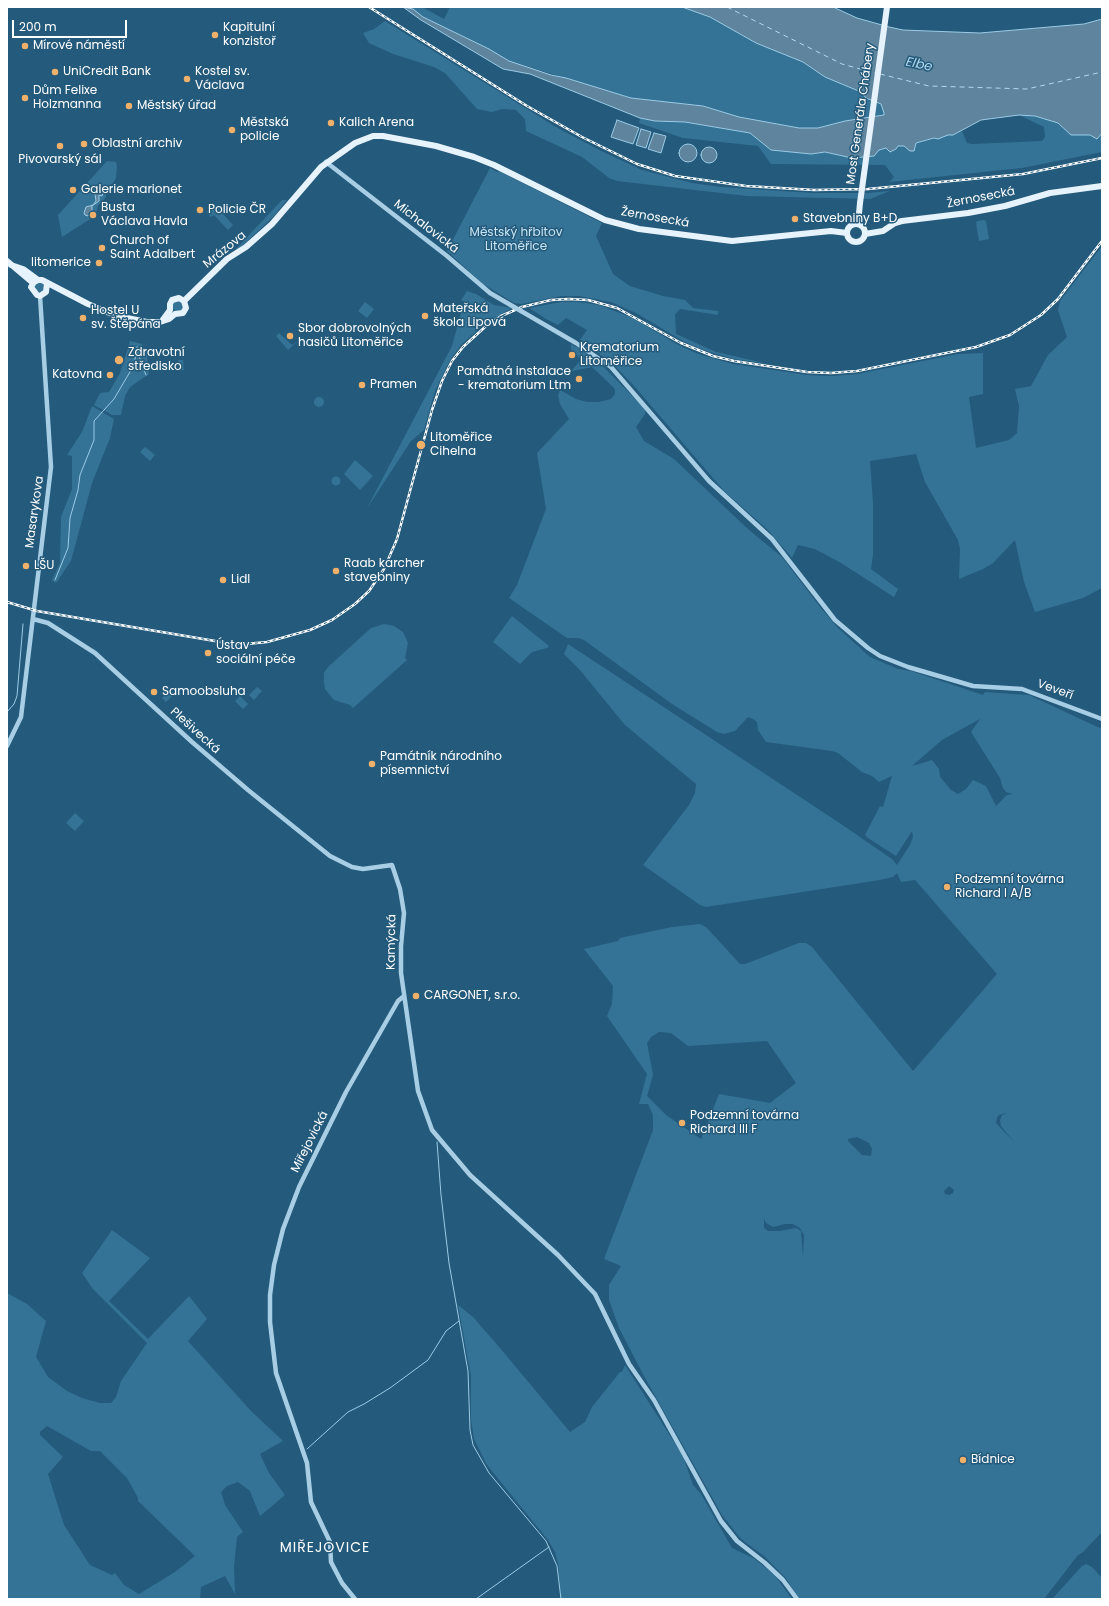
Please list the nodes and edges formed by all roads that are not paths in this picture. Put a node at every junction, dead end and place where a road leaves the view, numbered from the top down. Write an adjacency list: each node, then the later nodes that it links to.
1 (887, 7): 4 (main road, Most Generála Chábery, bridge)
2 (326, 162): 5 (main road, Žernosecká); 14 (main road, Mrázova); 16 (street, Michalovická, bridge)
3 (1102, 186): 6 (main road, Žernosecká)
4 (858, 224): 5 (main road); 6 (main road)
5 (847, 233): 6 (main road, Žernosecká)
6 (865, 234)
7 (9, 263): 8 (main road); 11 (main road)
8 (35, 281): 9 (main road); 13 (main road)
9 (46, 283): 10 (main road); 12 (main road)
10 (58, 288): 12 (main road); 15 (main road)
11 (29, 290)
12 (47, 290): 13 (main road)
13 (40, 296): 17 (street, Masarykova)
14 (184, 301): 15 (main road); 15 (main road)
15 (173, 312)
16 (576, 343): 18 (street, Veveří)
17 (32, 619): 19 (street, Masarykova); 20 (street, Plešivecká)
18 (1102, 719)
19 (7, 746)
20 (392, 865): 21 (street, Kamýcká)
21 (404, 996): 22 (street, Miřejovická); 23 (street, Kamýcká)
22 (355, 1599)
23 (797, 1599)

